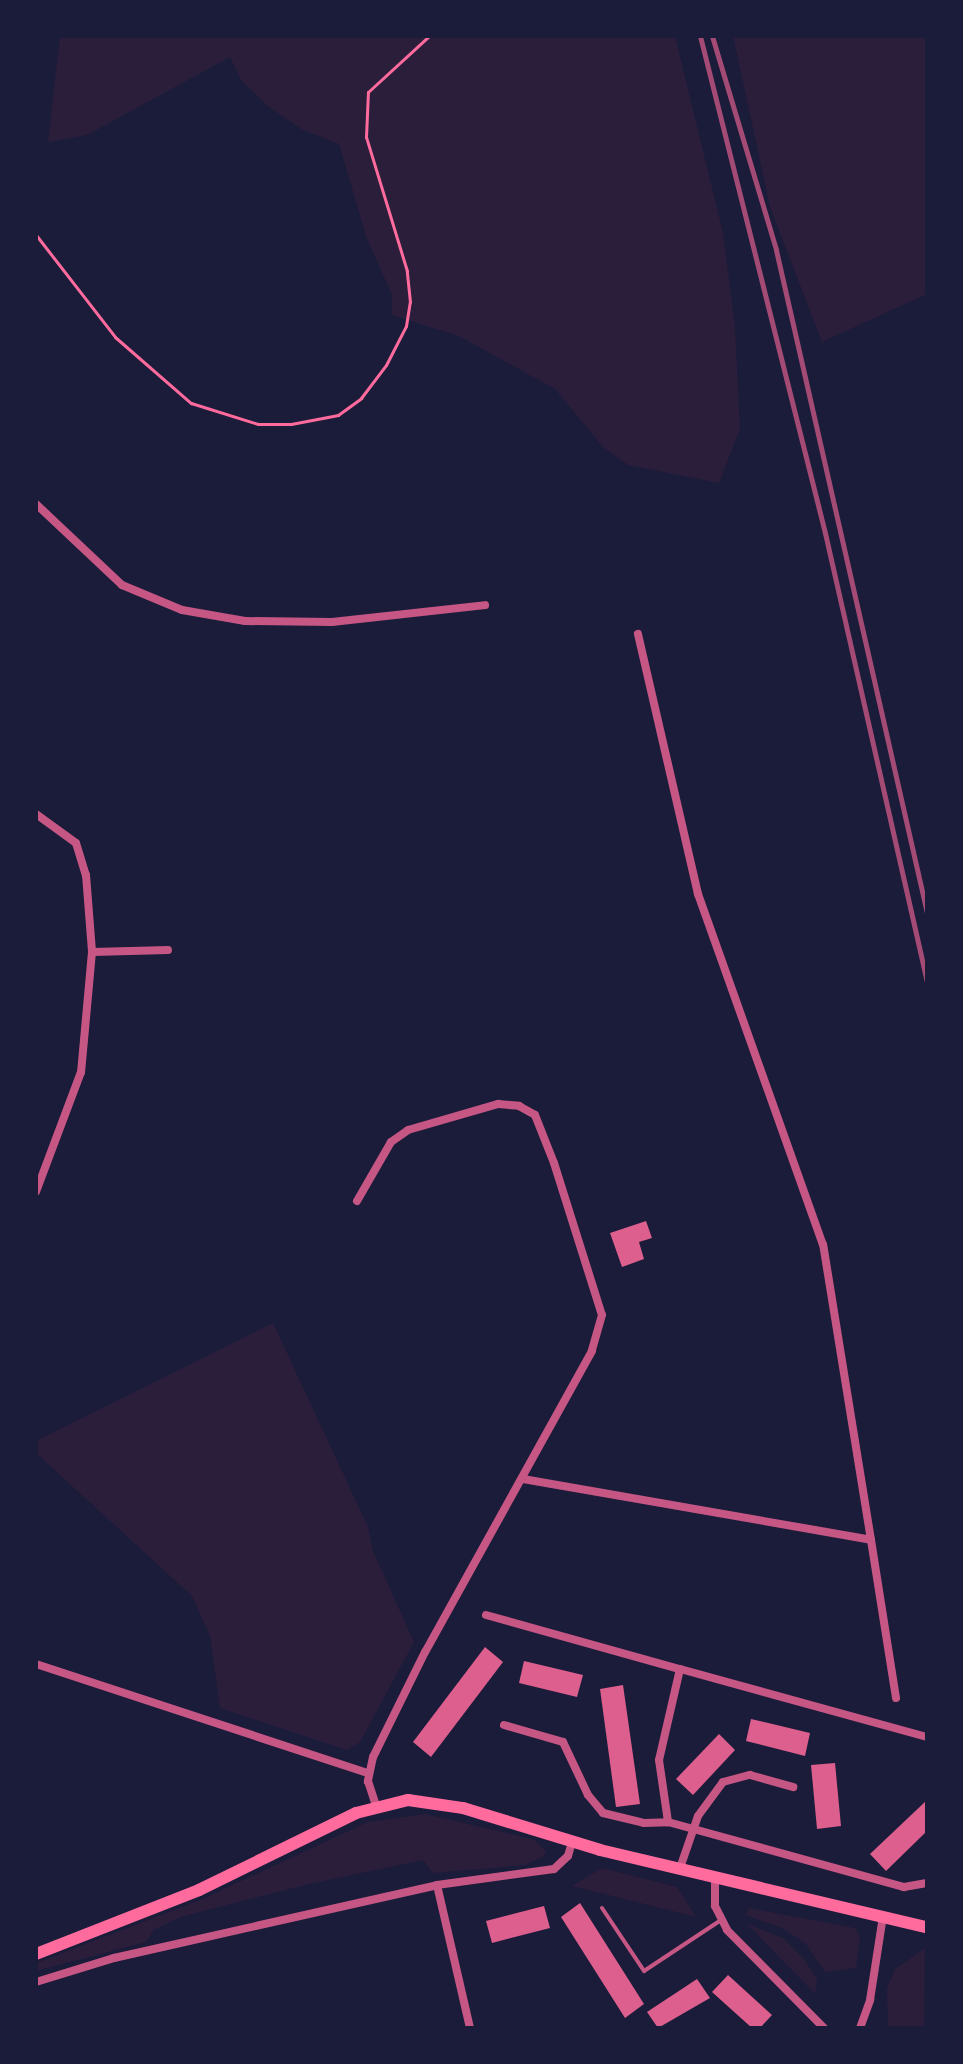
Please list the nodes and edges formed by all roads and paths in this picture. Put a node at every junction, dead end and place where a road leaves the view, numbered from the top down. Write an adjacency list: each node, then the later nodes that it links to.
1 (429, 36): 2 (path)
2 (36, 235)
3 (36, 504): 4 (street)
4 (485, 605)
5 (638, 634): 12 (street)
6 (36, 814): 8 (street)
7 (168, 950): 8 (street)
8 (92, 952): 9 (street)
9 (36, 1192)
10 (357, 1201): 11 (street)
11 (523, 1479): 12 (street); 19 (street)
12 (871, 1540): 16 (street)
13 (486, 1615): 15 (street)
14 (36, 1664): 19 (street)
15 (680, 1669): 18 (street); 22 (street)
16 (896, 1698)
17 (504, 1725): 22 (street)
18 (927, 1737)
19 (368, 1773): 21 (street)
20 (793, 1787): 23 (street)
21 (376, 1806): 24 (main road); 33 (main road)
22 (668, 1822): 23 (street)
23 (694, 1827): 25 (street); 27 (street)
24 (572, 1842): 25 (main road); 28 (street)
25 (680, 1868): 26 (main road)
26 (715, 1879): 30 (main road); 31 (street)
27 (927, 1883)
28 (437, 1885): 34 (street); 35 (street)
29 (602, 1908): 31 (lane)
30 (883, 1916): 32 (main road); 37 (street)
31 (721, 1920): 36 (street)
32 (927, 1927)
33 (36, 1954)
34 (36, 1982)
35 (470, 2028)
36 (824, 2028)
37 (860, 2028)

